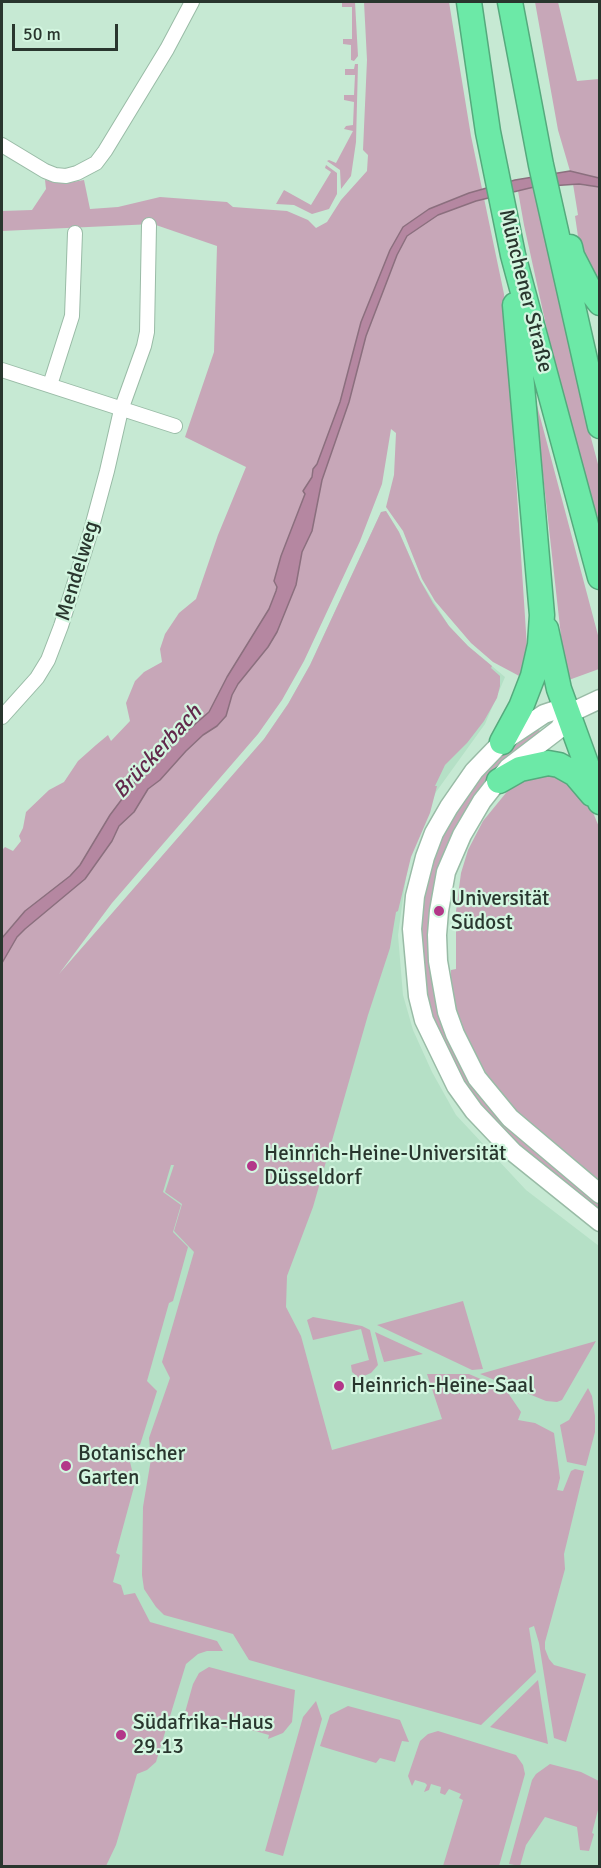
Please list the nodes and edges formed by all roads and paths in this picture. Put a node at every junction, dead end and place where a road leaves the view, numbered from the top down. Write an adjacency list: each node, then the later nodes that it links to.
1 (192, 2): 4 (street)
2 (469, 2): 8 (highway, Münchener Straße)
3 (510, 2): 5 (highway, Münchener Straße)
4 (2, 145)
5 (558, 219): 9 (highway); 14 (highway, Münchener Straße)
6 (149, 225): 12 (street, Mendelweg)
7 (75, 233): 11 (street)
8 (513, 255): 15 (highway, Münchener Straße); 16 (highway)
9 (600, 303)
10 (2, 370): 11 (street)
11 (51, 386): 12 (street)
12 (121, 410): 13 (street); 19 (street, Mendelweg)
13 (175, 426)
14 (600, 426)
15 (600, 577)
16 (542, 615): 18 (highway); 20 (highway)
17 (596, 701): 18 (street)
18 (568, 714): 20 (street); 21 (street); 22 (highway)
19 (2, 717)
20 (502, 742): 24 (street)
21 (499, 781): 22 (highway); 23 (street)
22 (600, 803)
23 (600, 1194)
24 (600, 1222)

